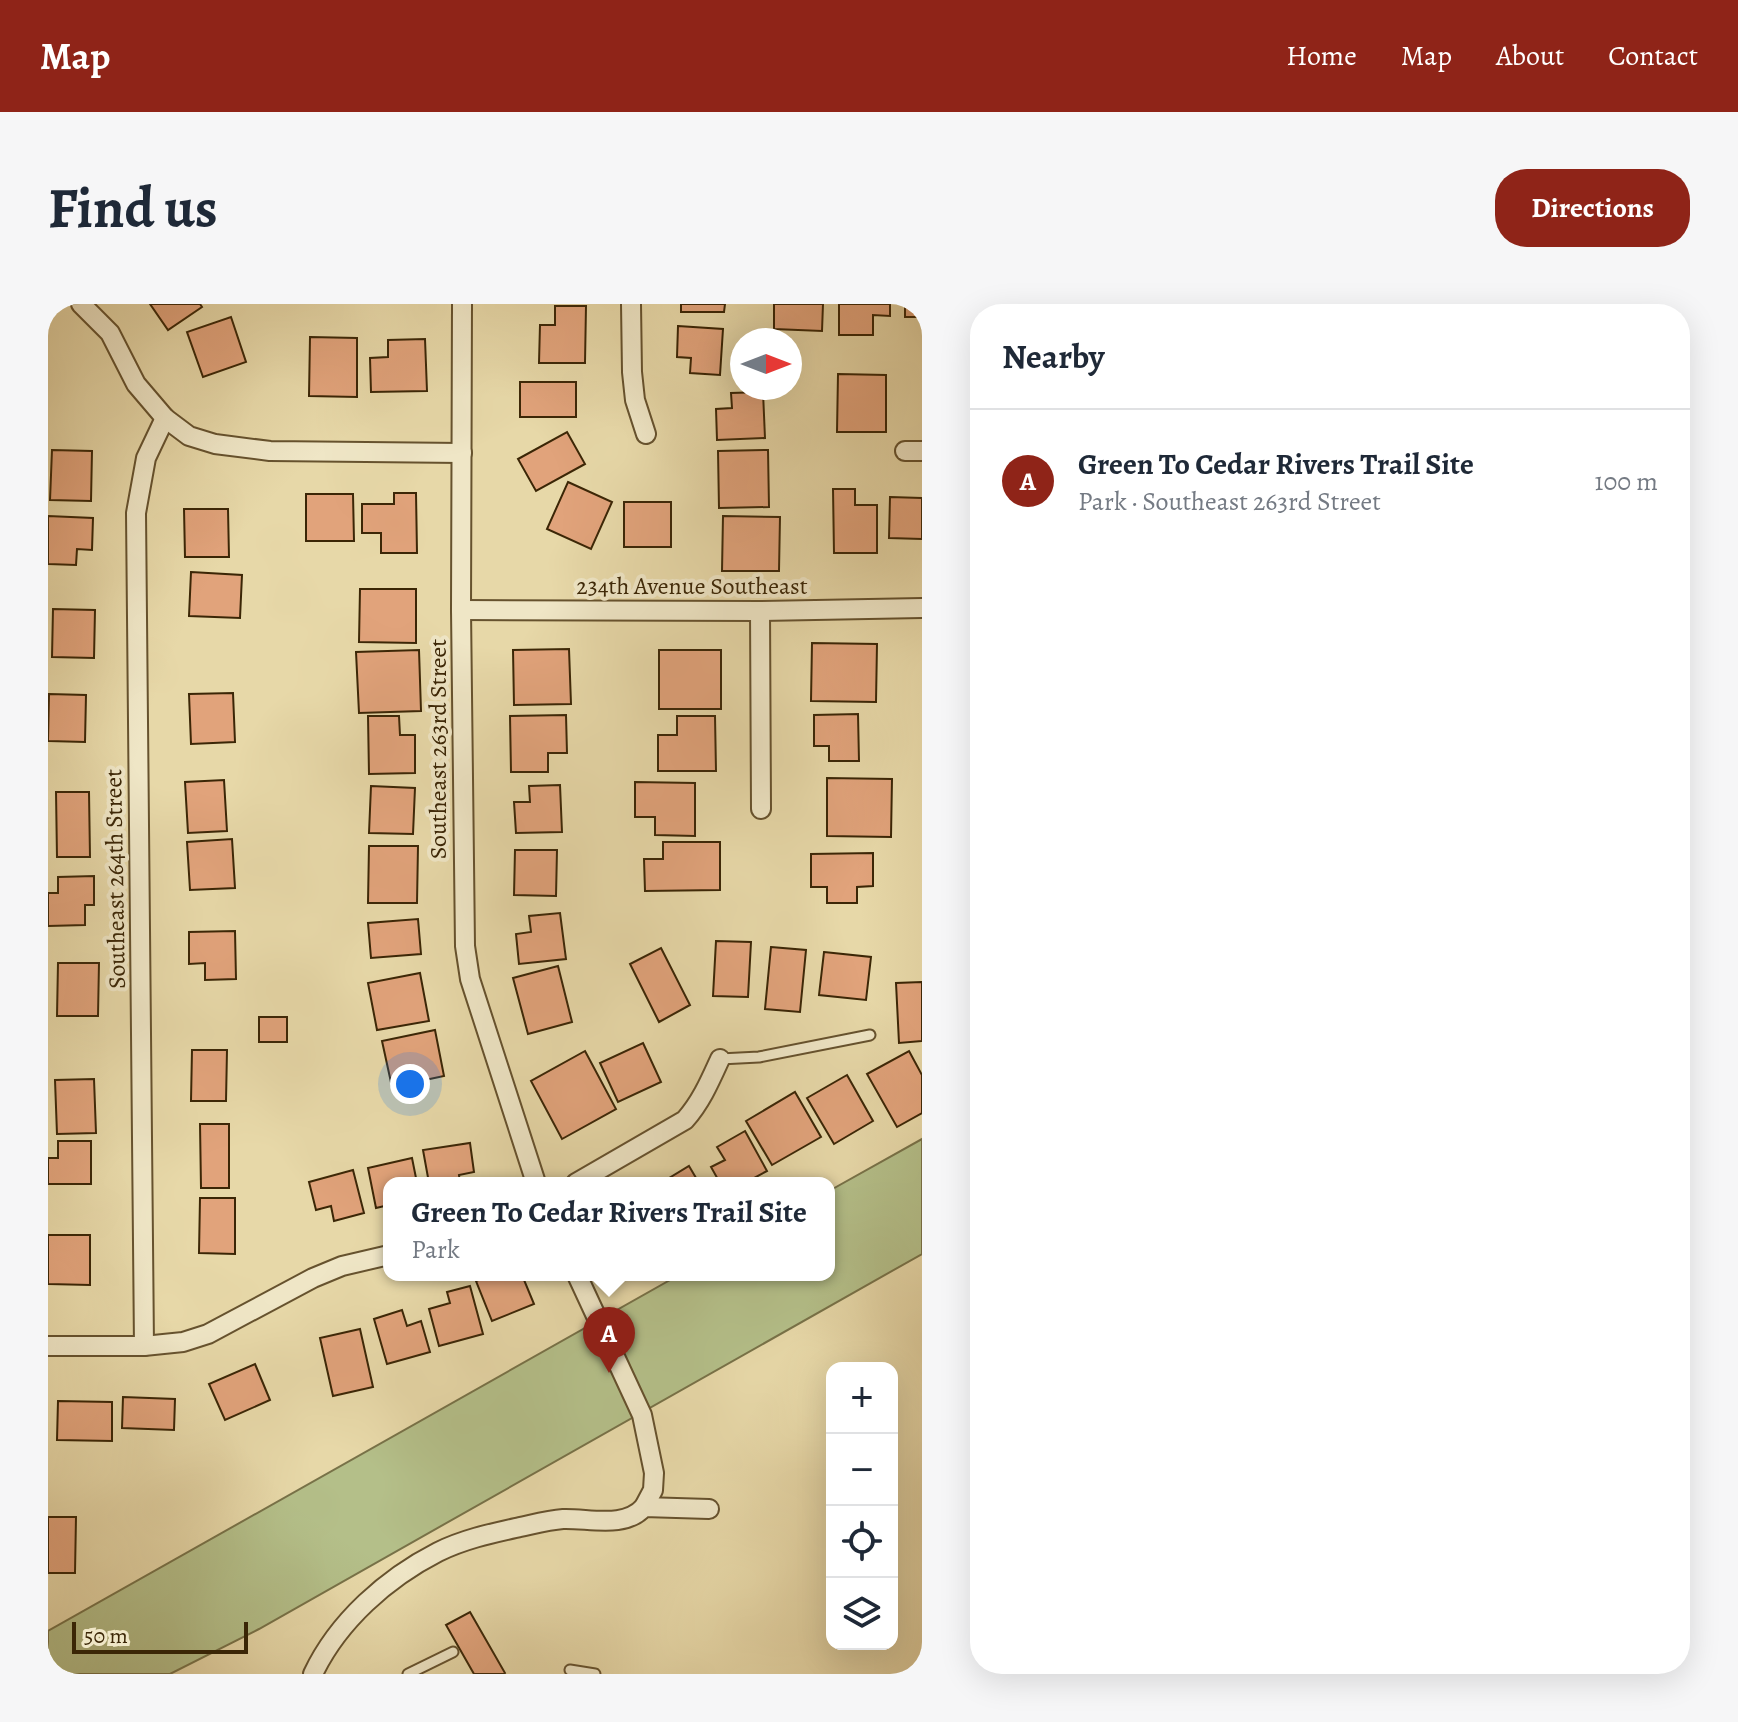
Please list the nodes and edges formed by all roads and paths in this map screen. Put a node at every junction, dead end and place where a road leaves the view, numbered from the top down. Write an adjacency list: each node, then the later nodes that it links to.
1 (81, 304): 4 (street)
2 (462, 304): 6 (street, Southeast 263rd Street)
3 (631, 304): 5 (street)
4 (165, 418): 6 (street); 18 (street, Southeast 264th Street)
5 (646, 434)
6 (462, 453): 8 (street, Southeast 263rd Street)
7 (922, 608): 9 (street, 234th Avenue Southeast)
8 (461, 610): 9 (street, 234th Avenue Southeast); 13 (street, Southeast 263rd Street)
9 (760, 611): 10 (street)
10 (761, 809)
11 (870, 1035): 12 (lane)
12 (720, 1059): 14 (street)
13 (534, 1177)
14 (586, 1177)
15 (383, 1256): 18 (street)
16 (580, 1281): 19 (street)
17 (48, 1346): 18 (street)
18 (144, 1346)
19 (644, 1507): 20 (street); 23 (street)
20 (709, 1509)
21 (453, 1652): 24 (lane)
22 (570, 1670): 25 (lane)
23 (313, 1674)
24 (408, 1674)
25 (595, 1674)

